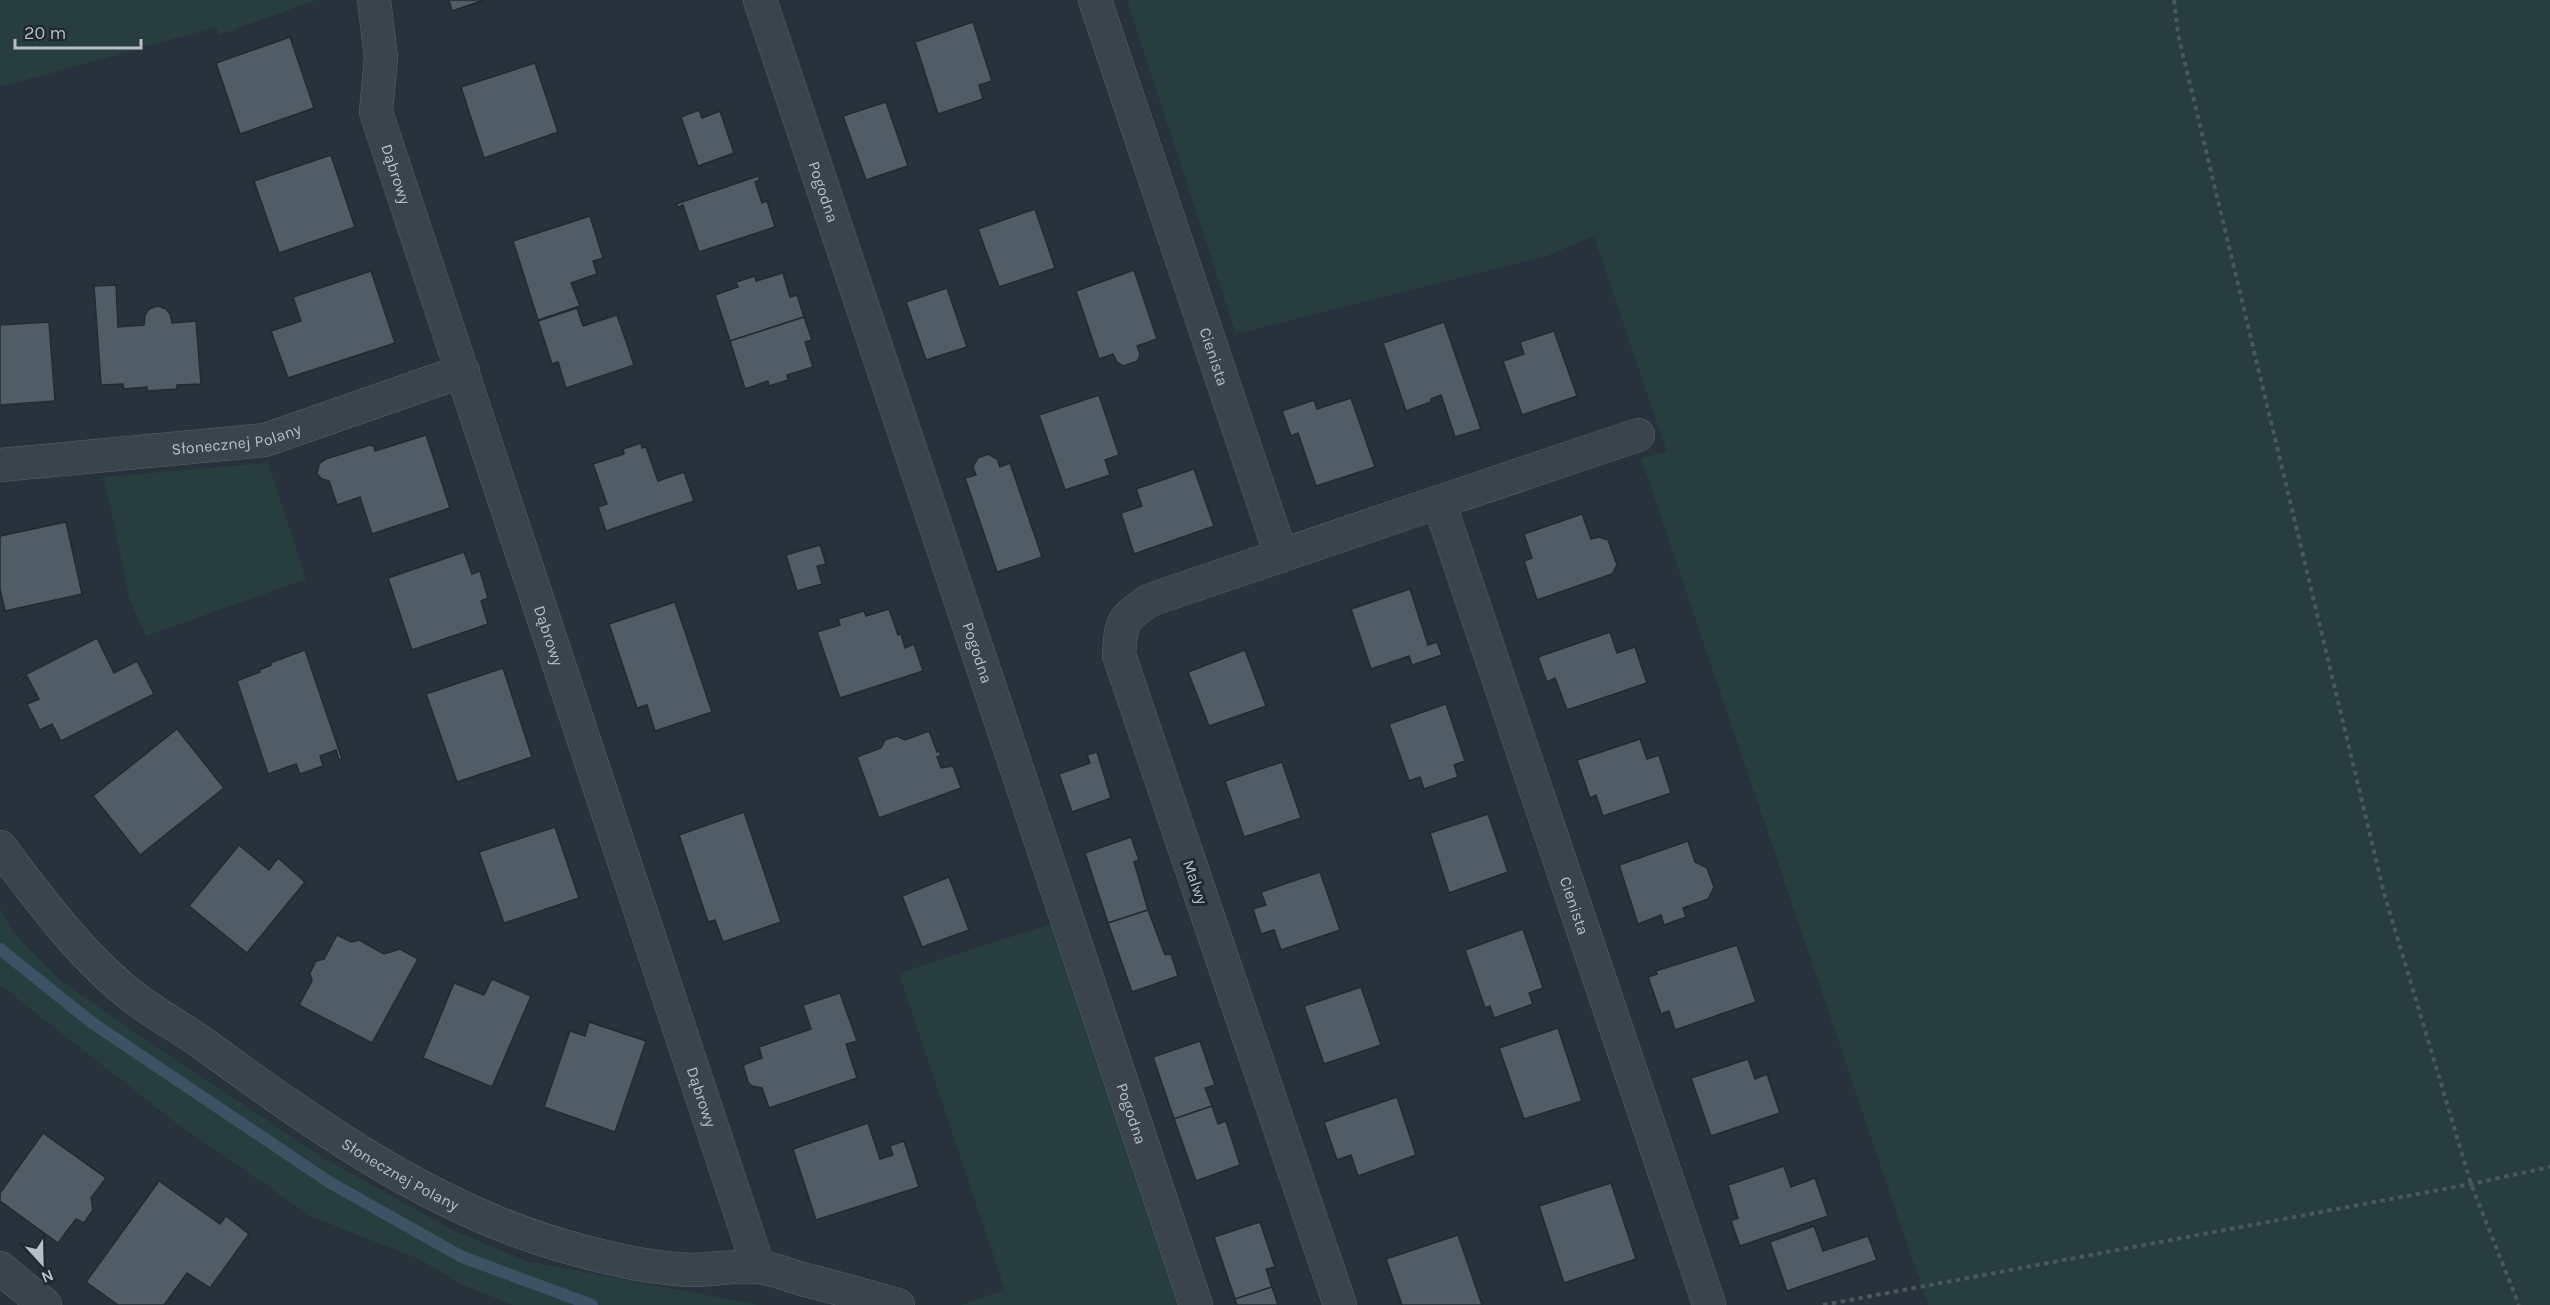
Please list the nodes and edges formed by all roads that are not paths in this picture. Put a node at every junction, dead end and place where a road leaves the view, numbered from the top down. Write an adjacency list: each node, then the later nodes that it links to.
1 (374, 0): 4 (street, Dąbrowy)
2 (760, 0): 14 (street, Pogodna)
3 (1095, 0): 8 (street, Cienista)
4 (463, 371): 6 (street, Słonecznej Polany); 10 (street, Dąbrowy)
5 (1638, 435): 7 (street)
6 (0, 465)
7 (1439, 502): 8 (street); 16 (street, Cienista)
8 (1281, 555): 15 (street, Malwy)
9 (0, 847): 10 (street, Słonecznej Polany)
10 (758, 1266): 13 (street, Słonecznej Polany)
11 (0, 1268): 12 (street)
12 (45, 1305)
13 (898, 1305)
14 (1196, 1305)
15 (1340, 1305)
16 (1706, 1305)

